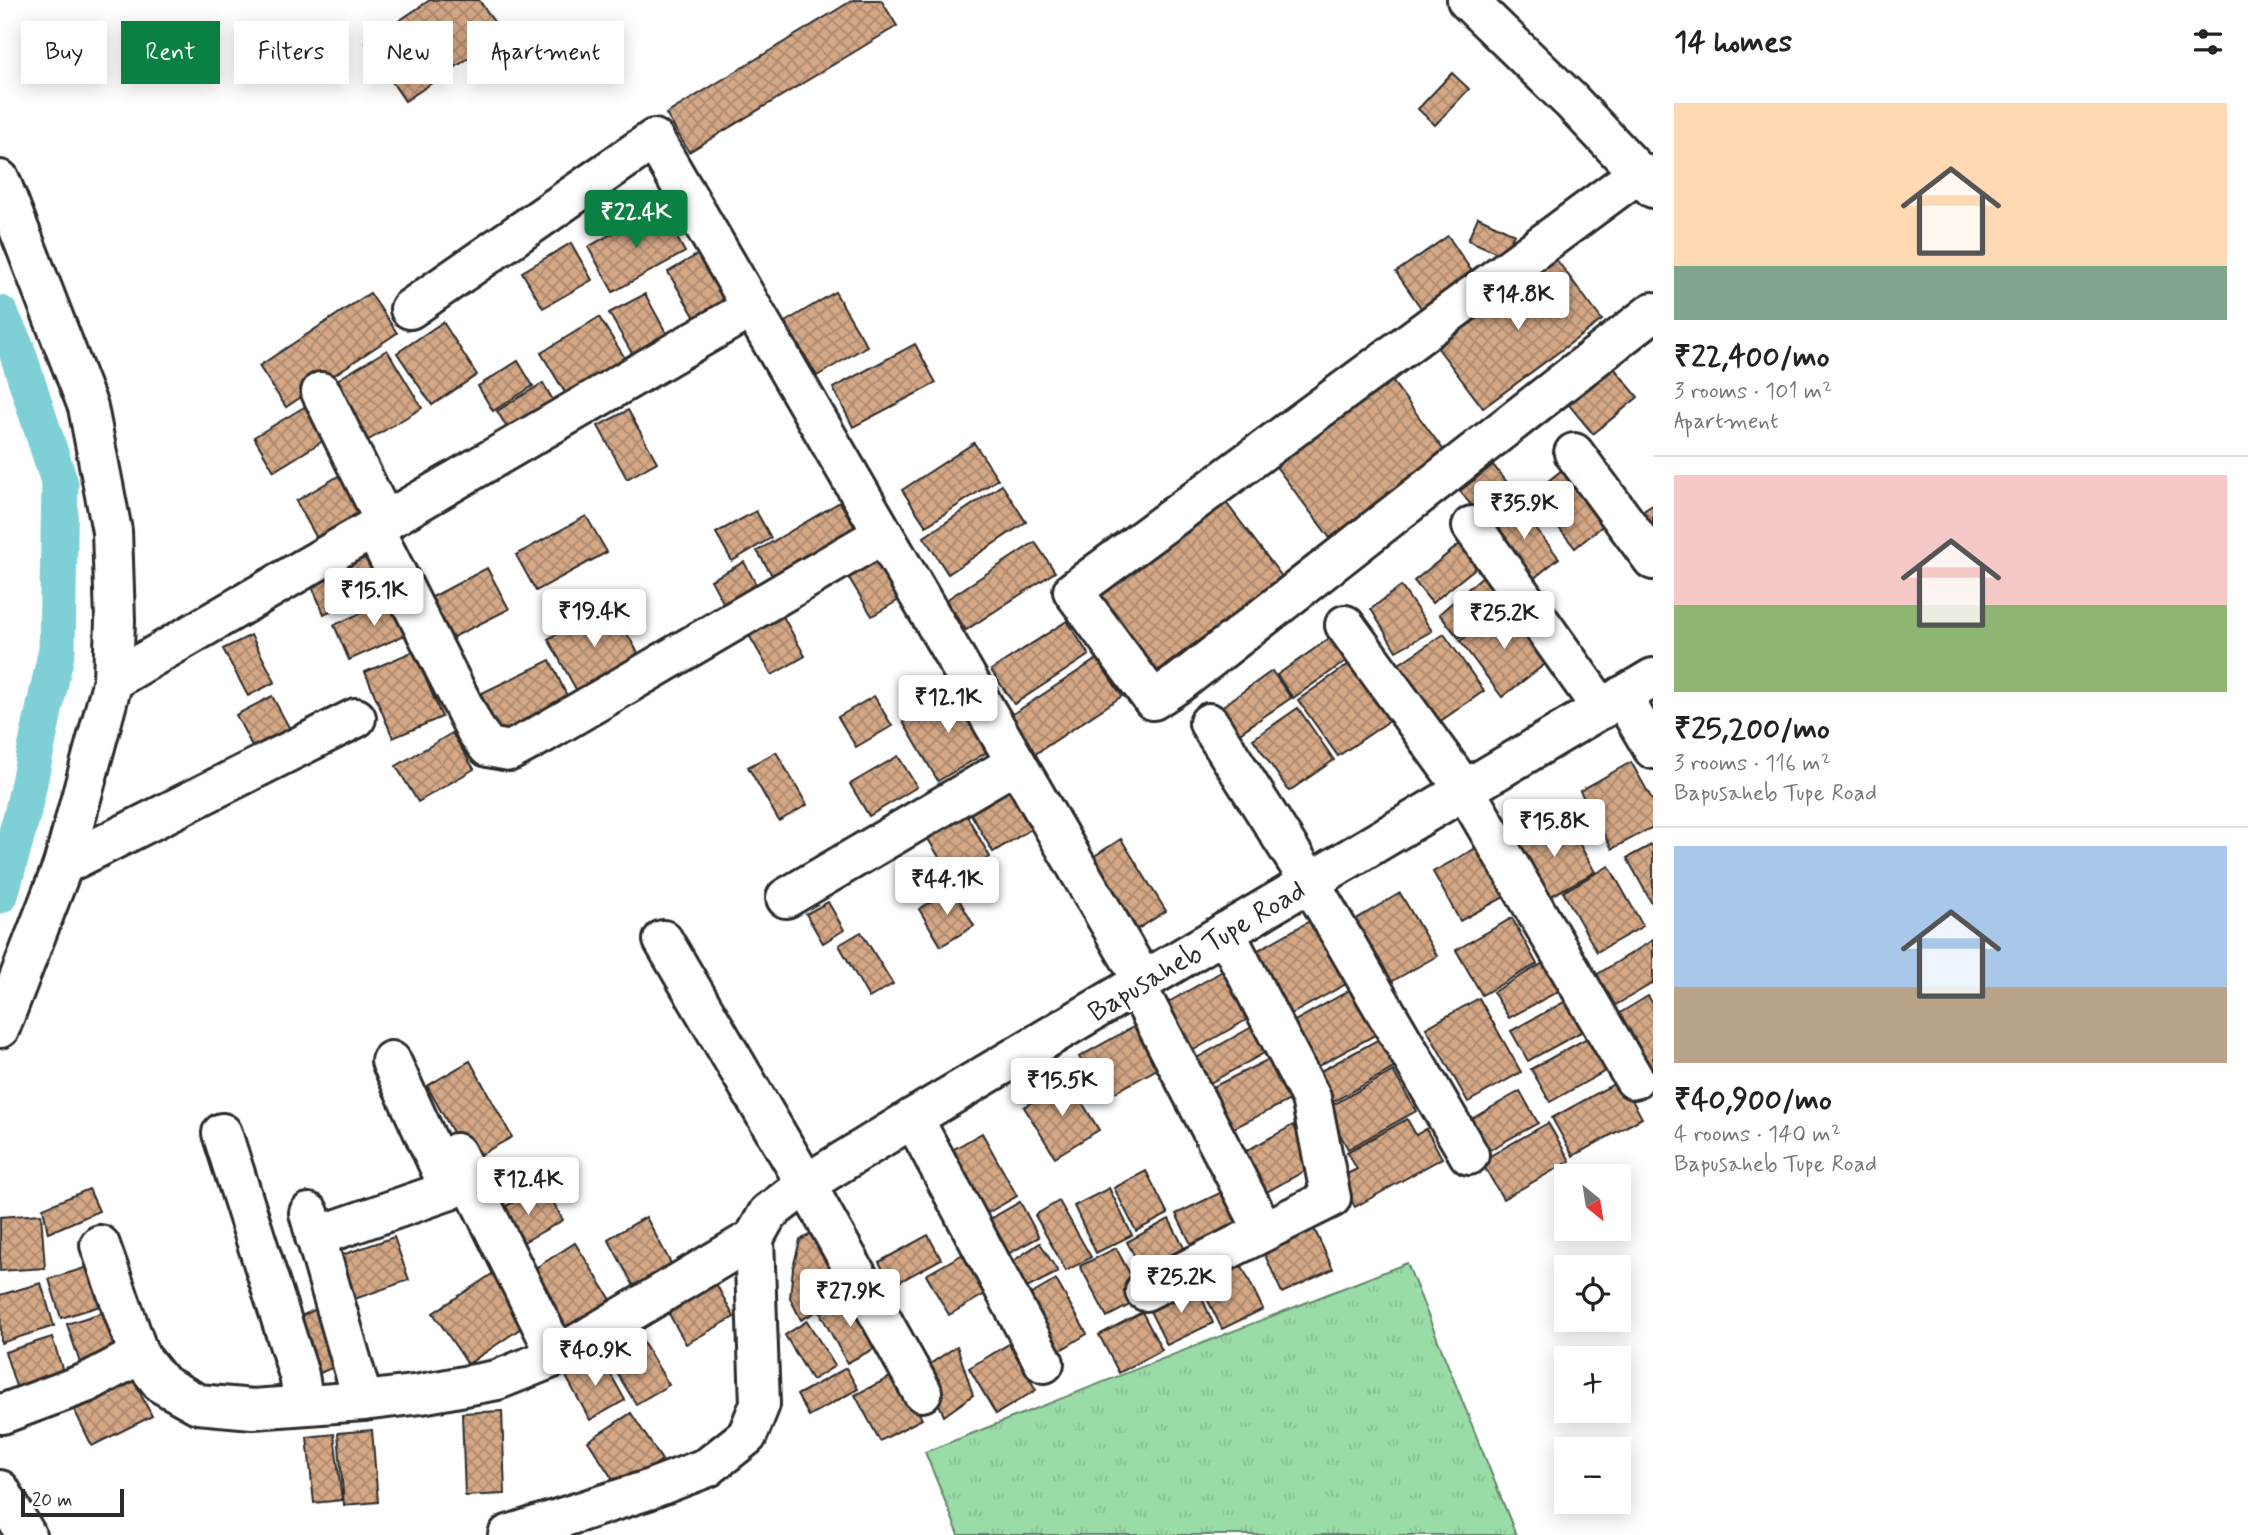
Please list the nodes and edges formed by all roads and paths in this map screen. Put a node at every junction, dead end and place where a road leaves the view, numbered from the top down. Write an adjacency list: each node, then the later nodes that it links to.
1 (1467, 0): 3 (street)
2 (0, 180): 14 (street)
3 (1646, 180): 6 (street)
4 (410, 309): 5 (street)
5 (751, 309): 9 (street); 11 (street)
6 (1653, 312)
7 (321, 392): 9 (street)
8 (1574, 453): 12 (street)
9 (380, 526): 11 (street); 14 (street)
10 (1472, 526): 15 (street)
11 (883, 534): 19 (street)
12 (1653, 561)
13 (1345, 625): 20 (street)
14 (113, 680): 21 (street)
15 (1626, 695): 18 (street); 20 (street, Bapusaheb Tupe Road)
16 (356, 718): 21 (street)
17 (1209, 723): 22 (street)
18 (1653, 749)
19 (1016, 763): 23 (street); 26 (street)
20 (1465, 790): 22 (street, Bapusaheb Tupe Road); 29 (street)
21 (64, 865): 27 (street)
22 (1310, 882): 24 (street, Bapusaheb Tupe Road); 33 (street)
23 (786, 898)
24 (1225, 932): 26 (street, Bapusaheb Tupe Road); 35 (street)
25 (663, 940): 34 (street)
26 (1139, 983): 30 (street, Bapusaheb Tupe Road); 35 (street)
27 (0, 1028)
28 (391, 1060): 43 (street)
29 (1634, 1079)
30 (913, 1118): 34 (street, Bapusaheb Tupe Road); 41 (street)
31 (222, 1133): 44 (street)
32 (456, 1153): 40 (street)
33 (1469, 1155)
34 (806, 1184): 36 (street, Bapusaheb Tupe Road); 42 (street)
35 (1264, 1231): 38 (street)
36 (754, 1238): 40 (street); 48 (street)
37 (100, 1245): 39 (street)
38 (1146, 1291)
39 (139, 1355): 44 (street); 45 (street)
40 (557, 1356): 43 (street)
41 (1044, 1363)
42 (922, 1392)
43 (363, 1401): 44 (street)
44 (304, 1405)
45 (2, 1414)
46 (0, 1490): 47 (street)
47 (26, 1535)
48 (508, 1535)

